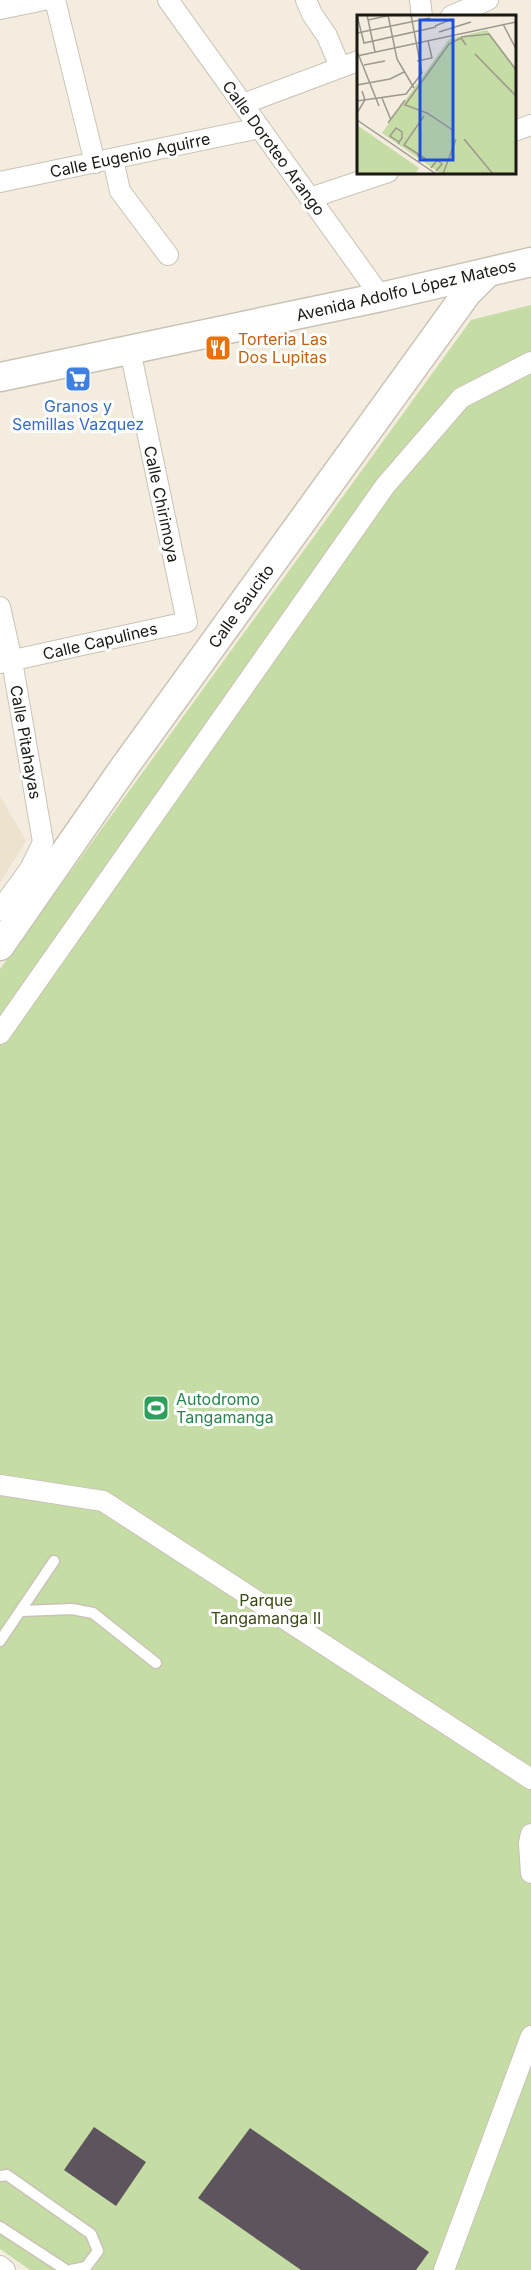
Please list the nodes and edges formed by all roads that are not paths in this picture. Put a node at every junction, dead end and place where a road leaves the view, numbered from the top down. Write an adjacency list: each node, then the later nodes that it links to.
1 (44, 0): 7 (street)
2 (56, 0): 15 (street)
3 (168, 0): 11 (street, Calle Doroteo Arango)
4 (306, 0): 10 (street)
5 (420, 0): 8 (street)
6 (488, 0): 9 (street)
7 (0, 9)
8 (422, 15)
9 (453, 15)
10 (349, 64): 11 (street)
11 (243, 104): 13 (street, Calle Doroteo Arango)
12 (531, 125): 14 (street)
13 (260, 128): 15 (street, Calle Eugenio Aguirre); 18 (street, Calle Doroteo Arango)
14 (516, 130)
15 (104, 161): 17 (street, Calle Eugenio Aguirre); 19 (street)
16 (382, 174): 18 (street)
17 (0, 182)
18 (310, 198): 23 (street, Calle Doroteo Arango)
19 (168, 255)
20 (531, 262): 21 (street, Avenida Adolfo López Mateos)
21 (488, 272): 22 (street, Avenida Adolfo López Mateos); 24 (street, Calle Saucito)
22 (418, 288): 23 (street, Avenida Adolfo López Mateos); 24 (street)
23 (381, 297): 25 (street, Avenida Adolfo López Mateos)
24 (445, 325): 32 (street, Calle Saucito)
25 (130, 350): 27 (street, Avenida Adolfo López Mateos); 29 (street, Calle Chirimoya)
26 (531, 362): 33 (street)
27 (0, 377)
28 (0, 607): 30 (street, Calle Pitahayas)
29 (188, 622): 30 (street, Calle Capulines)
30 (6, 662): 31 (street, Calle Pitahayas)
31 (0, 910)
32 (0, 946)
33 (0, 1034)
34 (0, 1485): 39 (street)
35 (54, 1561): 36 (lane)
36 (21, 1611): 37 (lane); 38 (lane)
37 (0, 1641)
38 (156, 1663)
39 (531, 1779)
40 (531, 1834): 41 (street)
41 (531, 1873)
42 (531, 2036): 49 (street)
43 (0, 2176): 48 (lane)
44 (0, 2227): 47 (lane)
45 (0, 2266): 46 (street)
46 (6, 2270)
47 (66, 2270)
48 (71, 2270)
49 (444, 2270)

